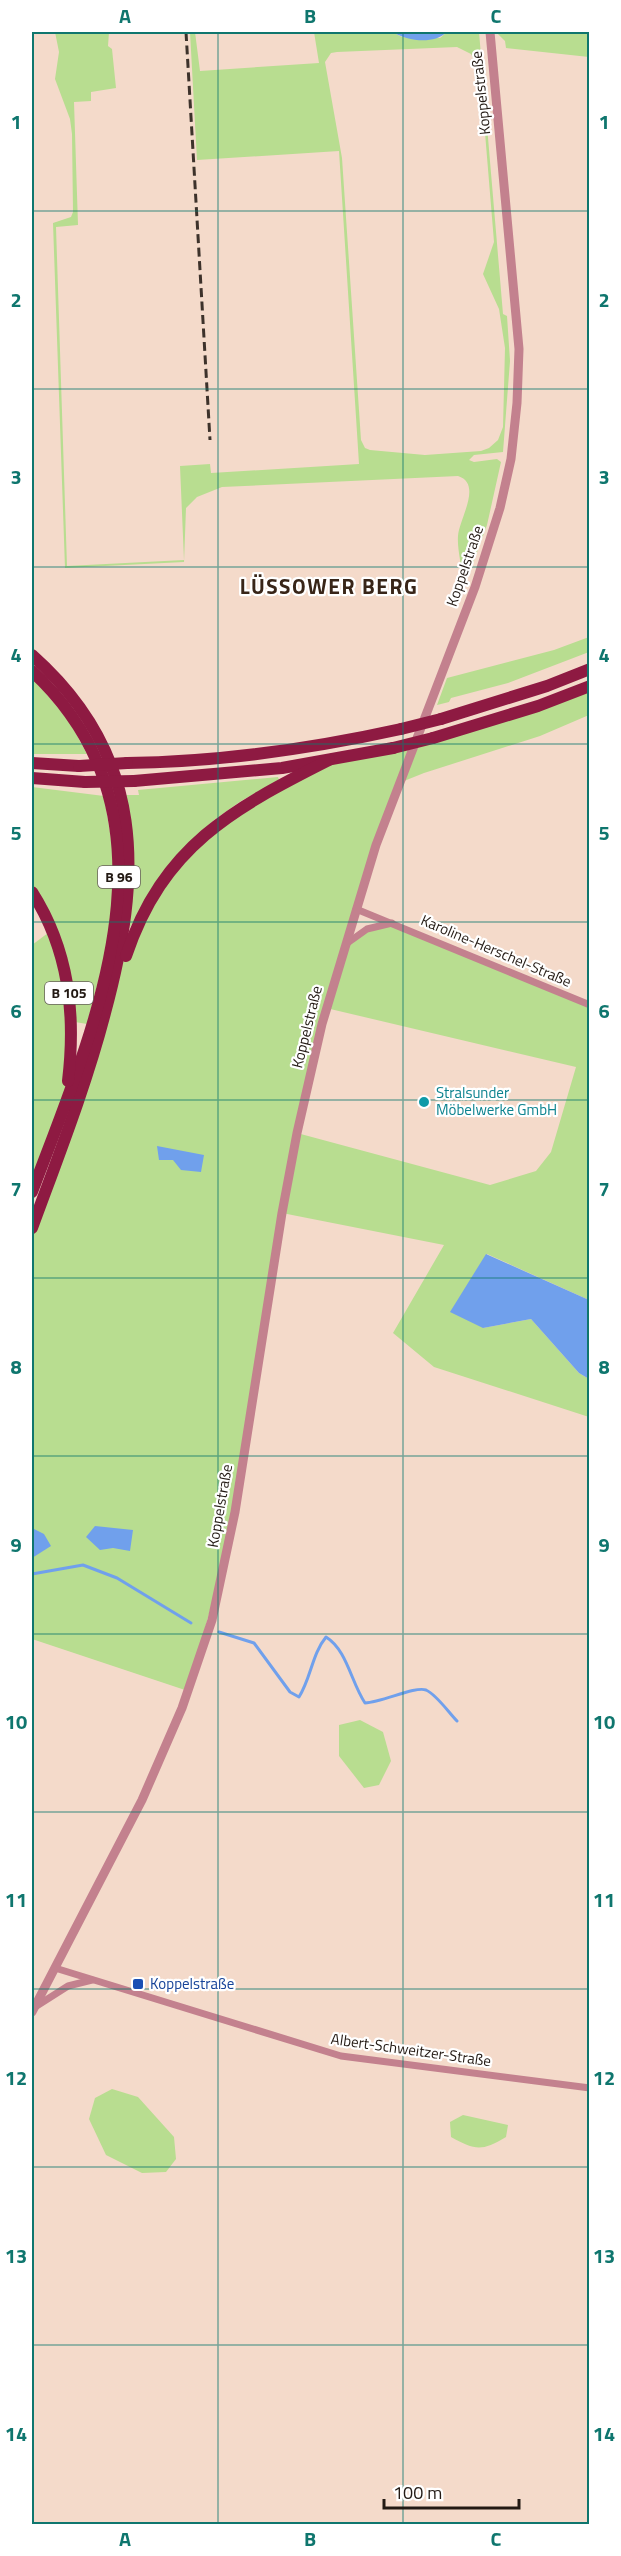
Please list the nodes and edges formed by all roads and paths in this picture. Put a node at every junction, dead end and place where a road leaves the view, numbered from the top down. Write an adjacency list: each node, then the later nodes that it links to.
1 (490, 32): 10 (street, Koppelstraße)
2 (32, 655): 14 (highway, B 96)
3 (590, 669): 7 (highway, bridge)
4 (32, 671): 15 (highway, B 96)
5 (590, 686): 6 (highway, B 96, bridge)
6 (329, 760): 8 (highway, B 96, bridge); 14 (highway, B 96)
7 (32, 763)
8 (32, 778)
9 (32, 892): 15 (highway, B 105)
10 (356, 909): 11 (street, Karoline-Herschel-Straße); 12 (street, Koppelstraße)
11 (392, 923): 12 (street); 13 (street, Karoline-Herschel-Straße)
12 (345, 945): 18 (street, Koppelstraße)
13 (590, 1005)
14 (104, 1017): 17 (highway, B 105)
15 (66, 1101): 16 (highway, B 105)
16 (32, 1192)
17 (32, 1228)
18 (55, 1968): 19 (street, Albert-Schweitzer-Straße); 20 (street, Koppelstraße)
19 (94, 1980): 20 (street); 21 (street, Albert-Schweitzer-Straße)
20 (33, 2010)
21 (590, 2088)

